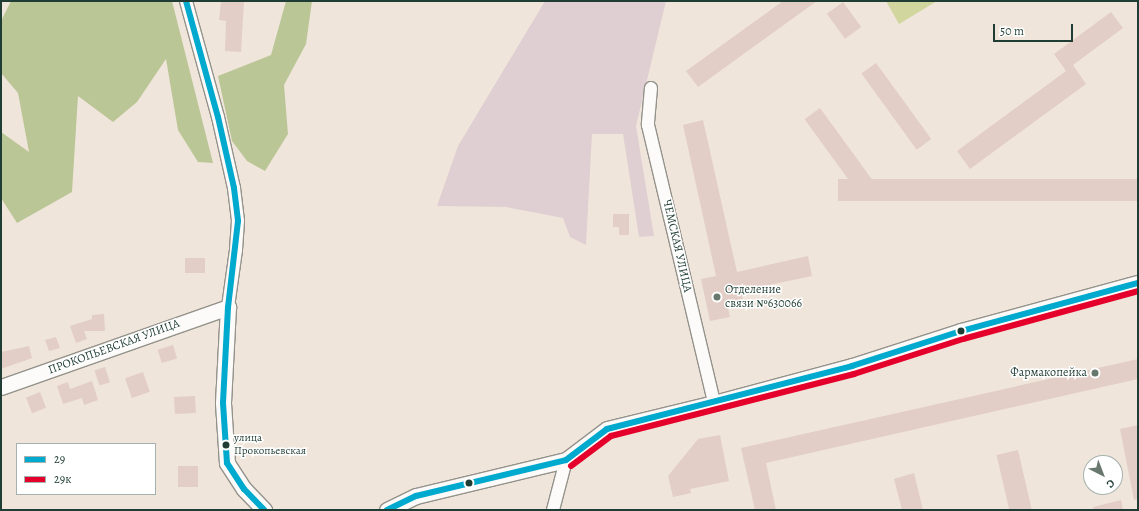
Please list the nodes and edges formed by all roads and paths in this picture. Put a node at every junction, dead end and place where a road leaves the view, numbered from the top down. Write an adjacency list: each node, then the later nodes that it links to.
1 (186, 1): 4 (street)
2 (651, 88): 6 (street, ЧЕМСКАЯ УЛИЦА)
3 (1138, 283): 6 (main road)
4 (228, 307): 5 (main road, ПРОКОПЬЕВСКАЯ УЛИЦА); 8 (main road)
5 (1, 387)
6 (714, 404): 7 (main road)
7 (566, 460): 9 (main road); 10 (street)
8 (264, 510)
9 (387, 510)
10 (553, 510)

